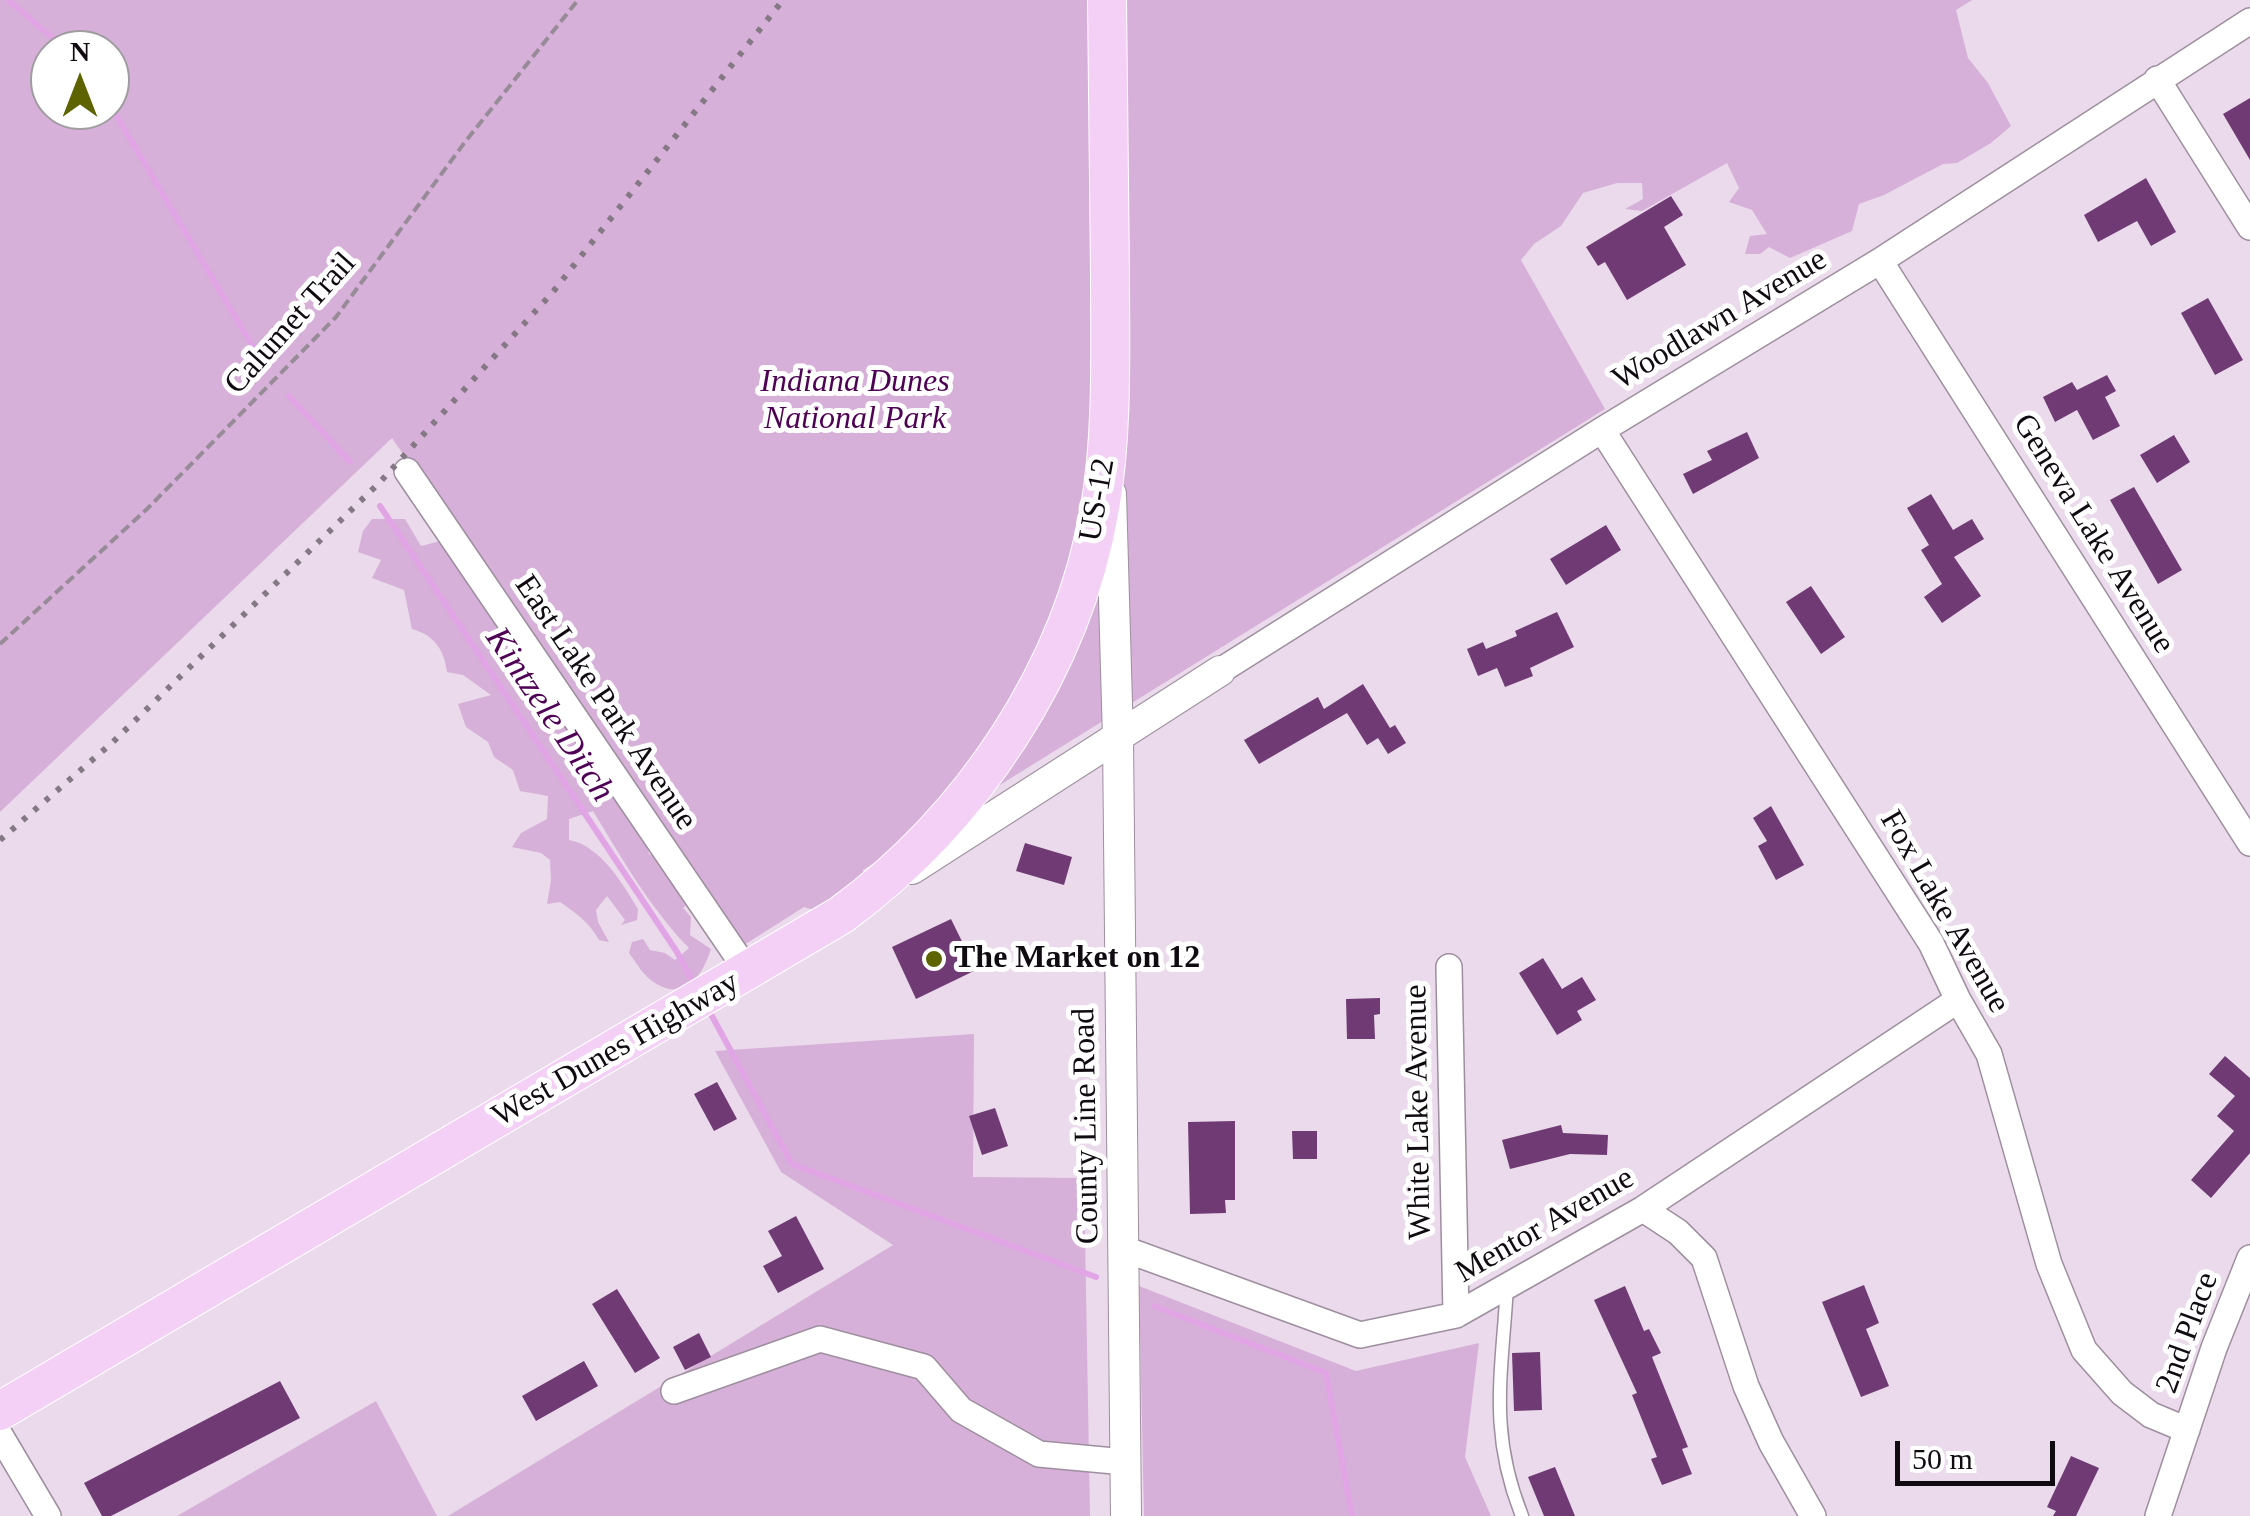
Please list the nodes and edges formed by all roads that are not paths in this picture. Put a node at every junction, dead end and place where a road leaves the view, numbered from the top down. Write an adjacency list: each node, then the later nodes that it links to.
1 (1107, 0): 7 (main road, US-12)
2 (2250, 22): 3 (street, Woodlawn Avenue)
3 (2157, 79): 4 (street); 5 (street, Woodlawn Avenue)
4 (2250, 227)
5 (1880, 261): 6 (street, Woodlawn Avenue); 11 (street, Geneva Lake Avenue)
6 (1602, 430): 9 (street, Woodlawn Avenue); 15 (street, Fox Lake Avenue)
7 (1108, 436): 10 (street, County Line Road); 12 (main road, US-12)
8 (407, 471): 14 (street, East Lake Park Avenue)
9 (1220, 671): 10 (street, West Dunes Highway)
10 (1118, 739): 12 (street, West Dunes Highway); 17 (street, County Line Road)
11 (2250, 842)
12 (841, 915): 14 (main road, West Dunes Highway)
13 (1448, 967): 20 (street, White Lake Avenue)
14 (748, 972): 22 (main road, West Dunes Highway)
15 (1958, 1000): 16 (street, Mentor Avenue); 23 (street, Fox Lake Avenue)
16 (1642, 1209): 19 (street, Mentor Avenue); 29 (street)
17 (1124, 1249): 20 (street, Mentor Avenue); 25 (street, County Line Road)
18 (2250, 1258): 23 (street, 2nd Place)
19 (1506, 1286): 20 (street, Mentor Avenue); 28 (lane)
20 (1456, 1315)
21 (674, 1391): 25 (street)
22 (0, 1411)
23 (2187, 1430): 30 (street, 2nd Place)
24 (0, 1435): 26 (street)
25 (1125, 1462): 27 (street, County Line Road)
26 (48, 1516)
27 (1126, 1516)
28 (1522, 1516)
29 (1813, 1516)
30 (2158, 1516)

